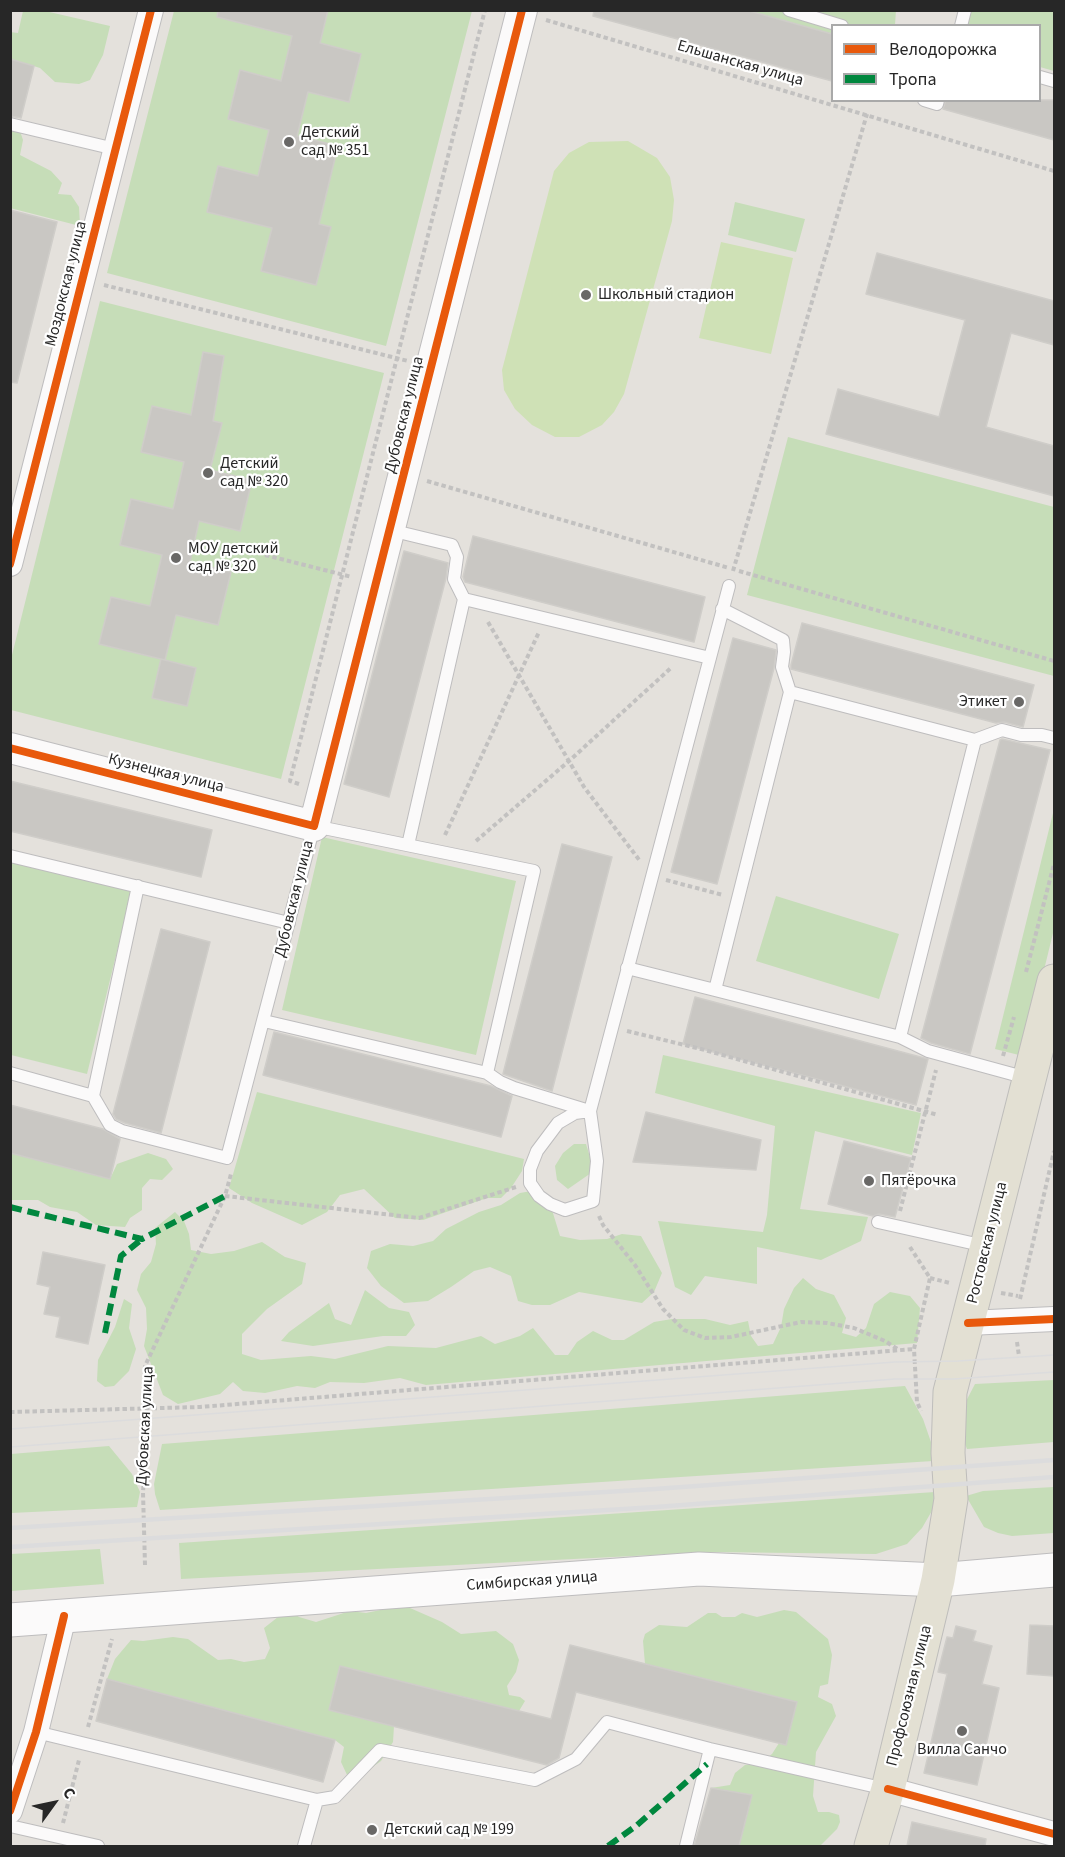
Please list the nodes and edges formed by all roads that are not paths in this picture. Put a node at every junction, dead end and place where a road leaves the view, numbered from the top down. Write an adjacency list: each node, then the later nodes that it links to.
1 (151, 10): 6 (street, Моздокская улица)
2 (789, 10): 4 (lane)
3 (522, 12): 7 (street, Дубовская улица)
4 (835, 24)
5 (10, 124): 6 (lane)
6 (116, 149): 8 (street, Моздокская улица)
7 (389, 530): 10 (lane); 17 (street, Дубовская улица)
8 (10, 564)
9 (729, 586): 11 (lane)
10 (470, 600): 12 (lane); 18 (lane)
11 (722, 609): 12 (lane); 13 (lane)
12 (710, 658): 22 (lane)
13 (790, 692): 15 (lane); 24 (lane)
14 (1054, 738): 15 (lane)
15 (975, 740): 26 (lane)
16 (10, 748): 17 (street, Кузнецкая улица)
17 (314, 826): 18 (lane); 21 (lane, Дубовская улица)
18 (408, 845): 27 (lane)
19 (10, 856): 20 (lane)
20 (138, 886): 21 (lane); 30 (lane)
21 (289, 923): 25 (lane, Дубовская улица)
22 (627, 968): 24 (lane); 31 (lane)
23 (1039, 980): 29 (main road, Ростовская улица)
24 (715, 990): 26 (lane)
25 (264, 1021): 27 (lane); 30 (lane, Дубовская улица)
26 (900, 1037): 29 (lane)
27 (487, 1073): 31 (lane)
28 (10, 1074): 30 (lane)
29 (1015, 1075): 33 (main road, Ростовская улица)
30 (93, 1096)
31 (590, 1111): 31 (lane)
32 (878, 1222): 33 (lane)
33 (988, 1246): 35 (main road, Ростовская улица)
34 (1054, 1319): 35 (street)
35 (969, 1323): 37 (main road, Ростовская улица)
36 (1054, 1570): 37 (main road, Симбирская улица)
37 (938, 1580): 38 (main road, Симбирская улица); 42 (main road, Профсоюзная улица)
38 (64, 1616): 39 (main road, Симбирская улица); 40 (street)
39 (10, 1620)
40 (36, 1732): 43 (lane); 44 (street)
41 (710, 1749): 42 (lane); 43 (lane); 49 (lane)
42 (888, 1789): 46 (street); 50 (main road, Профсоюзная улица)
43 (317, 1800): 48 (lane)
44 (10, 1811)
45 (10, 1826): 47 (lane)
46 (1054, 1834)
47 (98, 1846)
48 (304, 1846)
49 (686, 1846)
50 (871, 1846)

